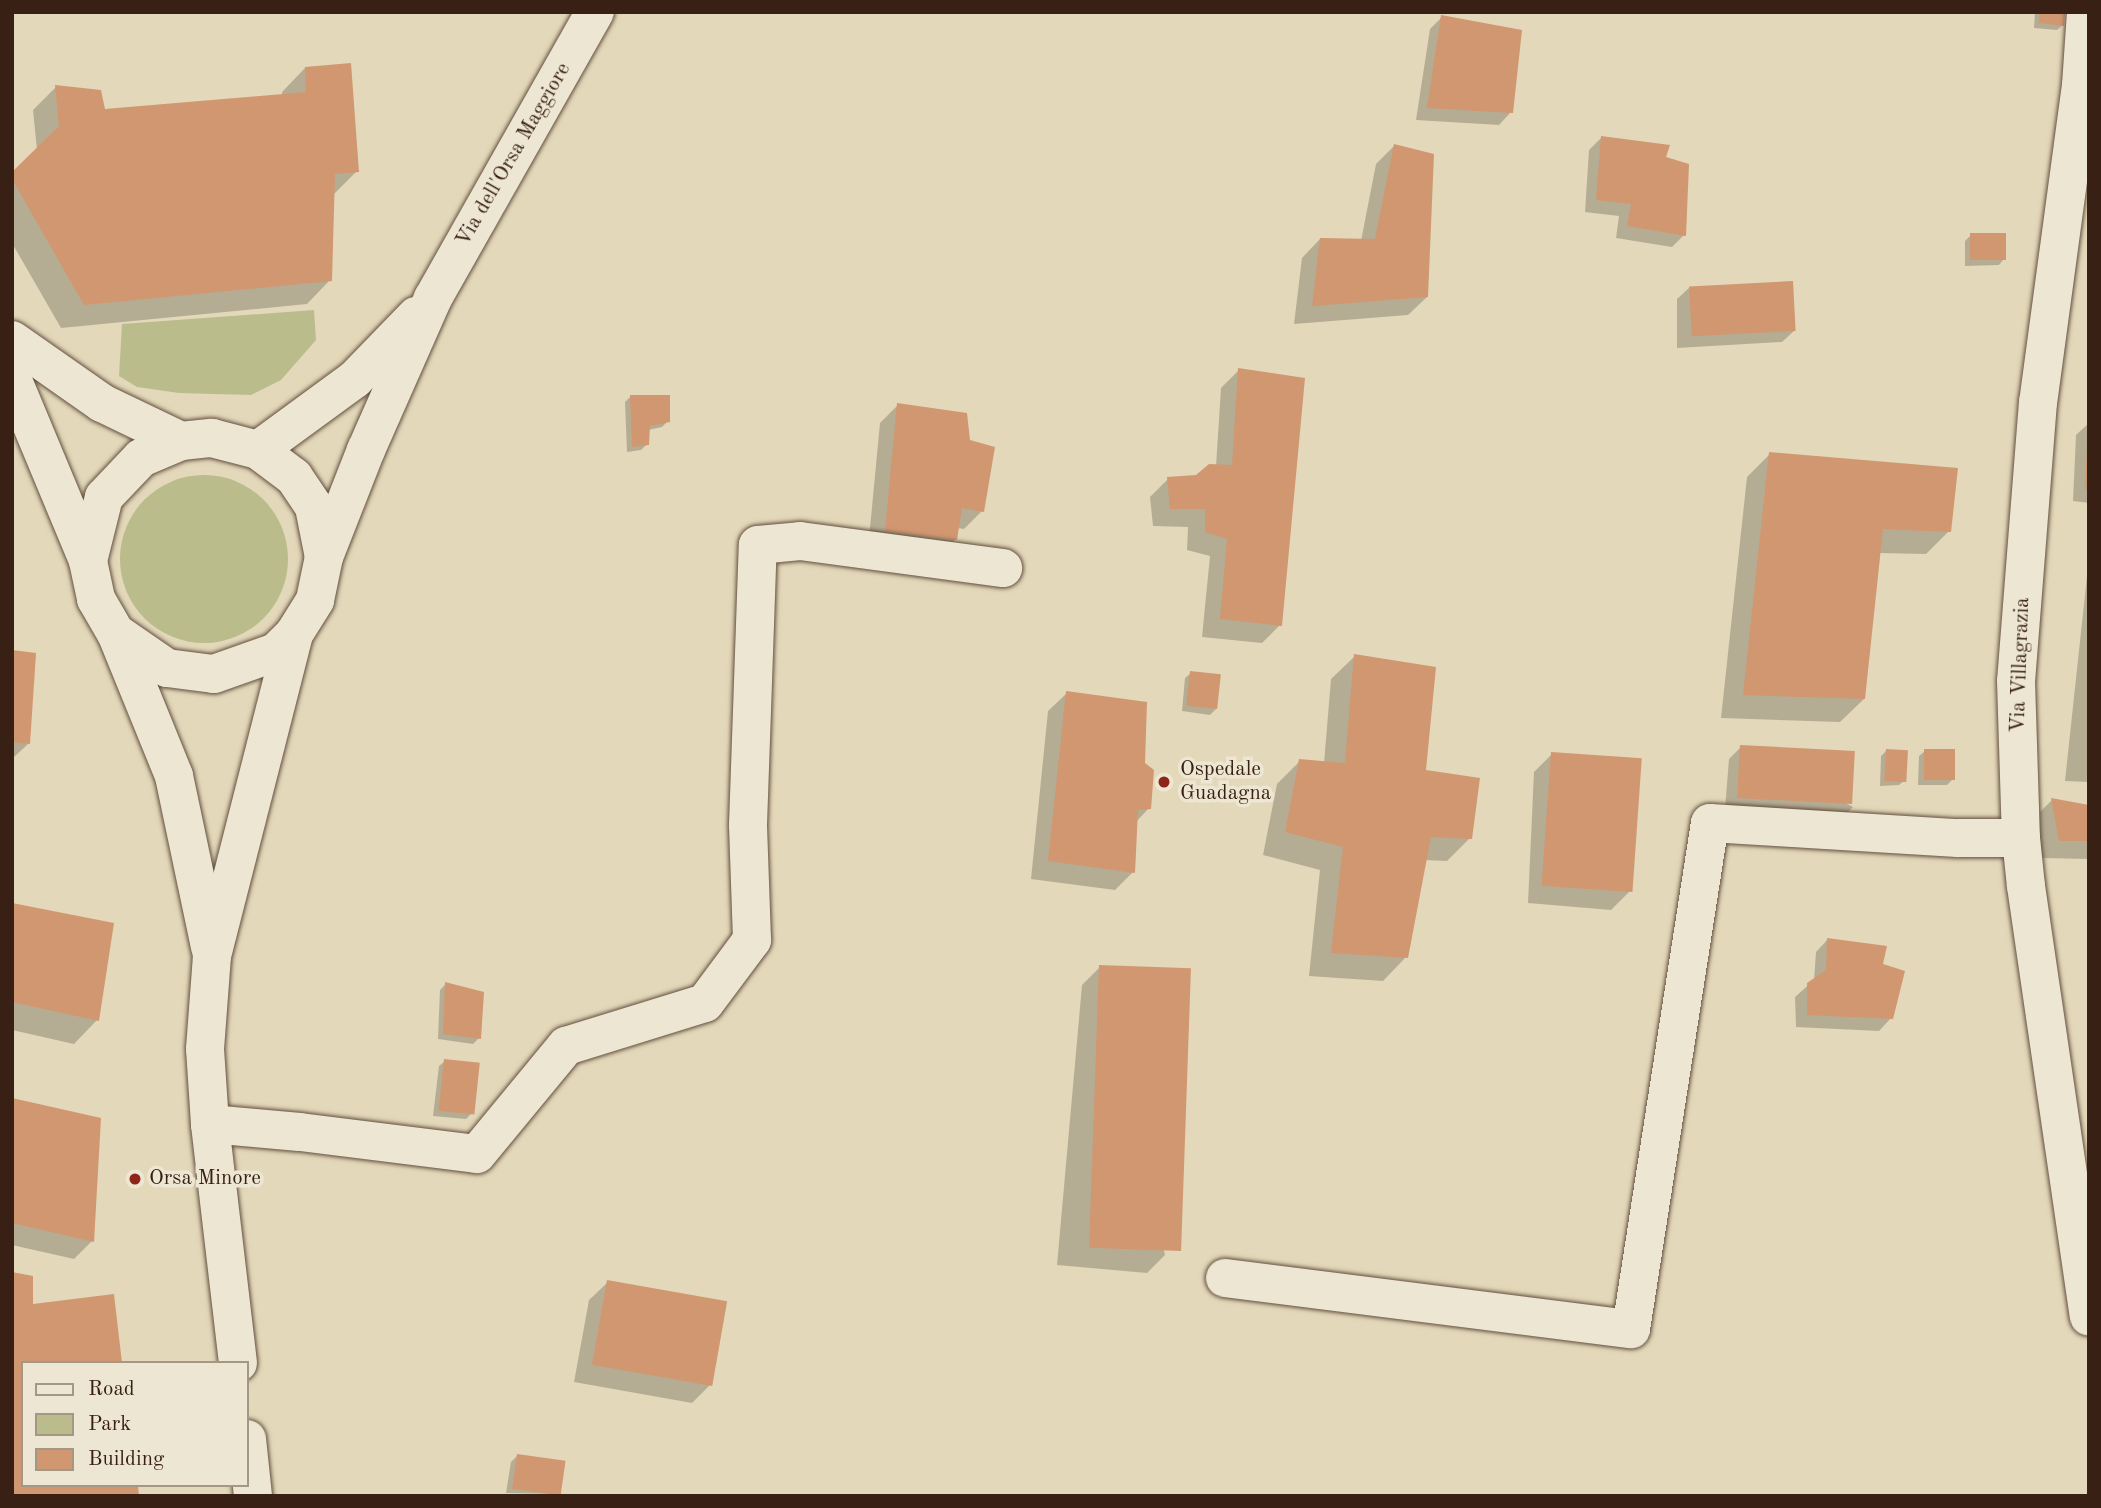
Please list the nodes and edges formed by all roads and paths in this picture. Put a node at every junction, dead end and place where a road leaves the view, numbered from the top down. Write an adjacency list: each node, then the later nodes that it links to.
1 (595, 12): 3 (street, Via dell'Orsa Maggiore)
2 (2086, 12): 13 (street, Via Villagrazia)
3 (433, 298): 7 (street); 8 (street)
4 (12, 340): 6 (street)
5 (12, 378): 9 (street)
6 (181, 441): 7 (street); 9 (street)
7 (258, 450): 8 (street)
8 (324, 557): 12 (street)
9 (88, 561): 11 (street)
10 (1003, 568): 15 (street)
11 (116, 633): 12 (street); 14 (street)
12 (294, 634): 14 (street)
13 (2021, 838): 16 (street); 17 (street, Via Villagrazia)
14 (212, 956): 15 (street)
15 (210, 1124): 18 (street)
16 (1225, 1278)
17 (2089, 1316)
18 (238, 1361)
19 (248, 1448): 20 (street)
20 (253, 1496)

